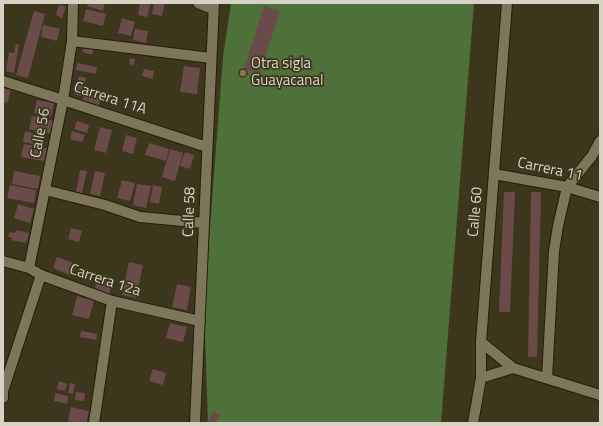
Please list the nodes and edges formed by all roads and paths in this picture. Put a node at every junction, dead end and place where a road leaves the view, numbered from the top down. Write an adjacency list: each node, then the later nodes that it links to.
1 (73, 3): 5 (street, Calle 56)
2 (198, 3): 4 (street)
3 (507, 3): 11 (street, Calle 60)
4 (214, 6): 6 (street, Calle 58)
5 (72, 40): 6 (street); 8 (street, Calle 56)
6 (211, 58): 10 (street, Calle 58)
7 (3, 81): 8 (street, Carrera 11A)
8 (63, 100): 10 (street, Carrera 11A); 13 (street, Calle 56)
9 (600, 141): 12 (street)
10 (207, 146): 15 (street, Calle 58)
11 (494, 174): 12 (street, Carrera 11); 21 (street, Calle 60)
12 (567, 187): 14 (street, Carrera 11); 24 (street)
13 (45, 190): 15 (street); 17 (street, Calle 56)
14 (600, 197)
15 (204, 223): 20 (street, Calle 58)
16 (3, 261): 17 (street, Carrera 12a)
17 (29, 268): 18 (street, Carrera 12a)
18 (41, 275): 19 (street, Carrera 12a); 26 (street)
19 (112, 301): 20 (street, Carrera 12a); 27 (street)
20 (200, 321): 28 (street, Calle 58)
21 (481, 342): 22 (street); 23 (street, Calle 60)
22 (513, 368): 23 (street); 24 (street)
23 (481, 378): 29 (street, Calle 60)
24 (547, 378): 25 (street)
25 (600, 395)
26 (3, 398)
27 (94, 423)
28 (195, 423)
29 (472, 423)

